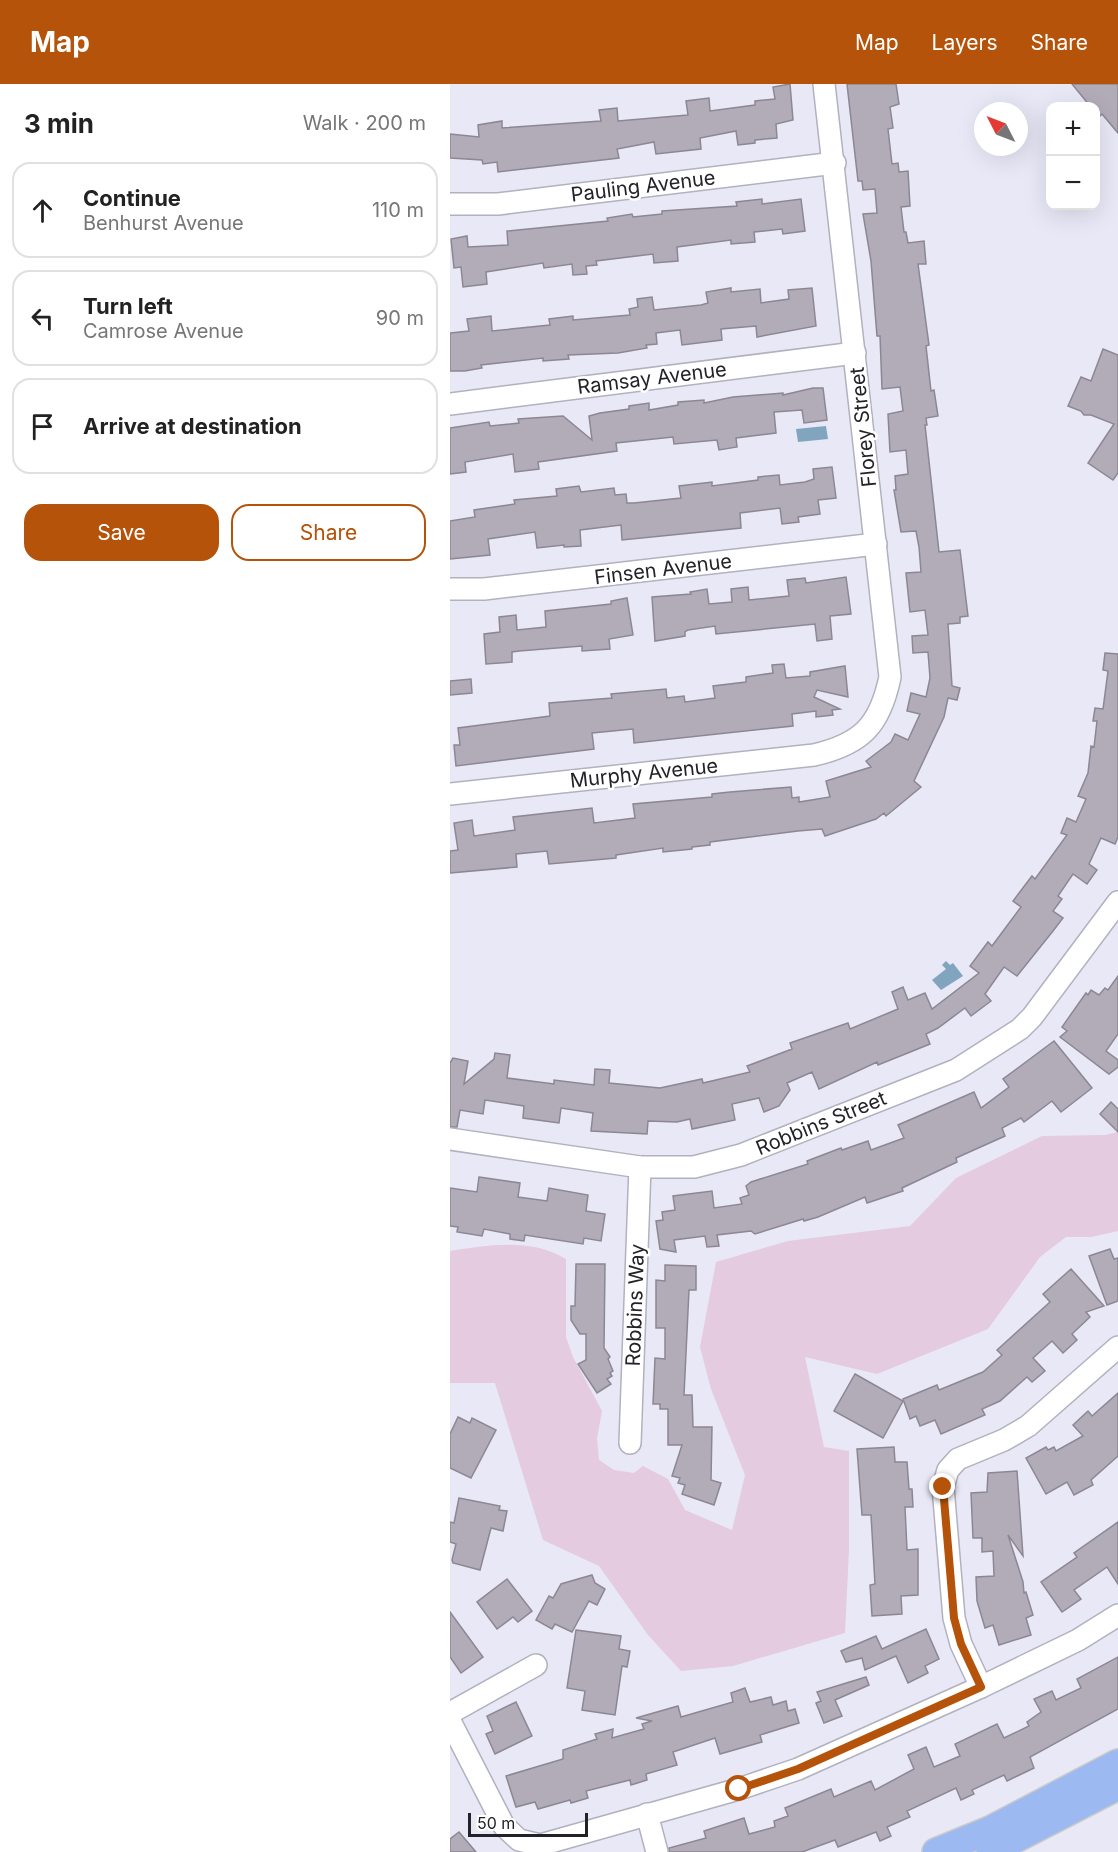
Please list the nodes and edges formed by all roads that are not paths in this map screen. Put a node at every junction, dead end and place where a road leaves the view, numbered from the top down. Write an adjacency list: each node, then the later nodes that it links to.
1 (824, 84): 2 (street, Florey Street)
2 (835, 163): 3 (street, Pauling Avenue); 4 (street, Florey Street)
3 (450, 204)
4 (855, 353): 5 (street, Ramsay Avenue); 6 (street, Florey Street)
5 (450, 404)
6 (876, 544): 7 (street, Finsen Avenue); 8 (street, Florey Street)
7 (450, 589)
8 (838, 750): 9 (street, Murphy Avenue)
9 (450, 794)
10 (1118, 902): 12 (street, Robbins Street)
11 (450, 1139): 12 (street, Robbins Street)
12 (640, 1167): 14 (street, Robbins Way)
13 (1118, 1347): 17 (street)
14 (630, 1443)
15 (1118, 1615): 17 (street)
16 (536, 1665): 18 (street)
17 (981, 1687): 22 (street)
18 (450, 1713)
19 (450, 1721): 22 (street)
20 (1118, 1763): 24 (main road)
21 (1118, 1786): 25 (main road)
22 (647, 1814): 23 (street)
23 (657, 1852)
24 (936, 1852)
25 (990, 1852)

